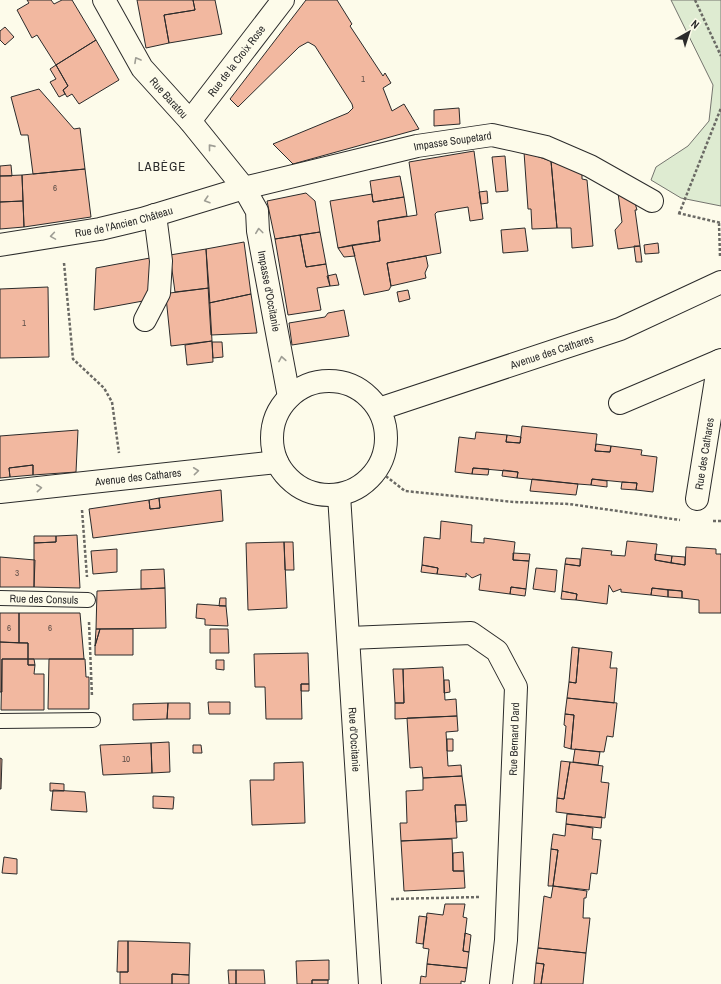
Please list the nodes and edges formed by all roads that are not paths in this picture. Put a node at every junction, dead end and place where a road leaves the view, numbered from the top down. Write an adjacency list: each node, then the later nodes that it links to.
1 (104, 0): 3 (street, Rue Baratou, one-way to 1)
2 (283, 0): 3 (street, Rue de la Croix Rose)
3 (190, 121): 4 (street, Rue Baratou, one-way to 3)
4 (244, 188): 5 (street, Impasse Soupetard); 6 (street, Rue de l'Ancien Château, one-way to 6); 11 (street, Impasse d'Occitanie, one-way to 4)
5 (652, 201)
6 (155, 215): 7 (street, Rue de l'Ancien Château, one-way to 7); 9 (street)
7 (0, 244)
8 (721, 282): 13 (street, Avenue des Cathares)
9 (145, 320)
10 (720, 360): 12 (street, Rue des Cathares); 17 (street, Rue des Cathares)
11 (289, 397): 13 (street); 14 (street)
12 (620, 403)
13 (379, 409): 16 (street)
14 (277, 462): 15 (street, Avenue des Cathares, one-way to 14); 16 (street)
15 (0, 492)
16 (339, 495): 20 (street, Rue d'Occitanie)
17 (697, 499)
18 (0, 598): 19 (lane, Rue des Consuls)
19 (88, 600)
20 (349, 638): 23 (street, Rue d'Occitanie); 24 (street, Rue Bernard Dard)
21 (93, 720): 22 (lane)
22 (0, 721)
23 (370, 984)
24 (501, 984)

